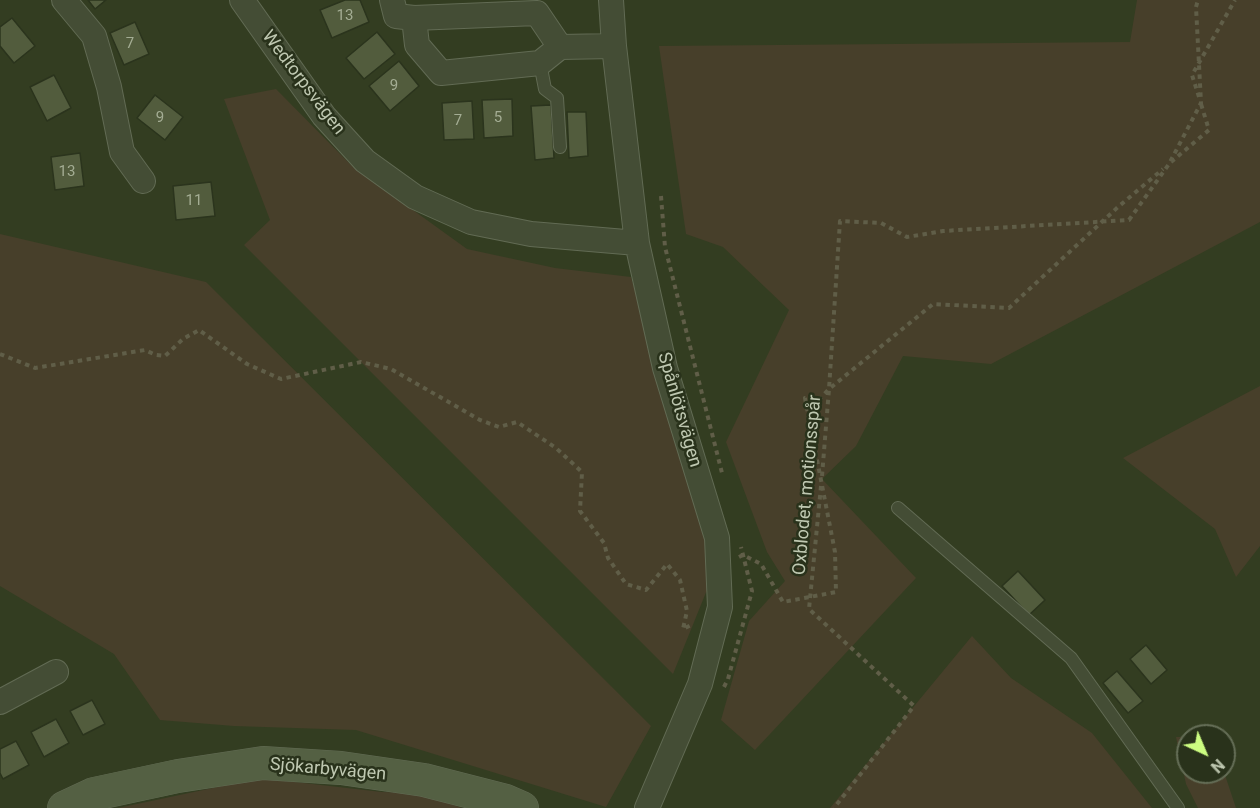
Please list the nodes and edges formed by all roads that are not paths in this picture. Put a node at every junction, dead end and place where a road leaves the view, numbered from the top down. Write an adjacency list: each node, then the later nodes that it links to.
1 (64, 0): 10 (street)
2 (242, 0): 11 (street, Wedtorpsvägen)
3 (392, 0): 5 (street)
4 (611, 0): 6 (street, Spånlötsvägen)
5 (414, 18): 7 (street); 8 (street)
6 (614, 46): 7 (street); 11 (street, Spånlötsvägen)
7 (560, 47): 8 (street)
8 (540, 63): 9 (lane)
9 (560, 147)
10 (143, 181)
11 (637, 243): 17 (street, Spånlötsvägen)
12 (898, 508): 18 (lane)
13 (56, 672): 14 (street)
14 (0, 702)
15 (64, 808): 16 (street, Sjökarbyvägen)
16 (522, 808)
17 (647, 808)
18 (1178, 808)

